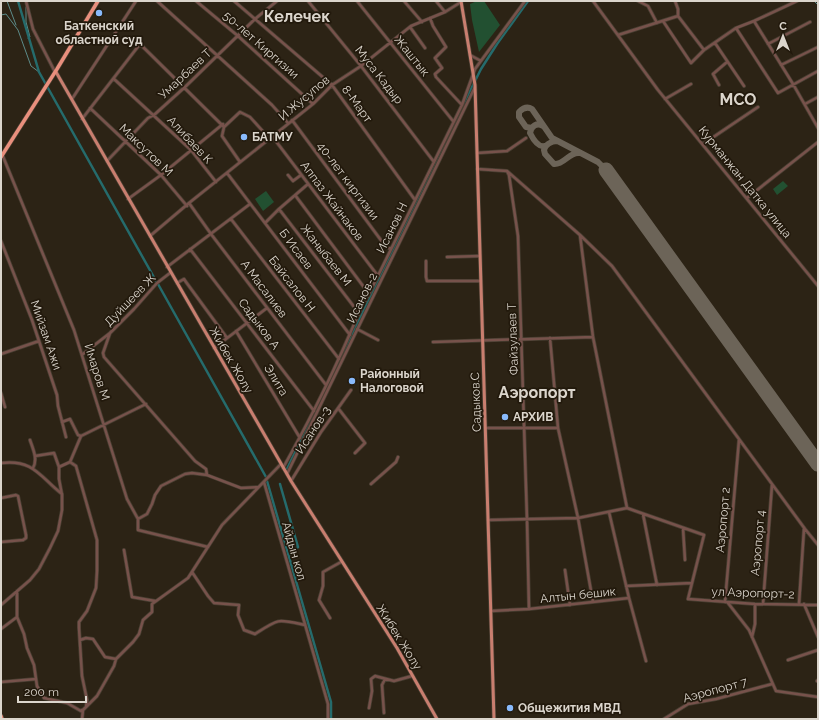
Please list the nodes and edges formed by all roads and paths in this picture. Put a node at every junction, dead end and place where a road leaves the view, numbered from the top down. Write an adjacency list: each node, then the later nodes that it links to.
1 (26, 1): 19 (street, Жибек Жолу)
2 (30, 1): 19 (street)
3 (98, 1): 45 (highway)
4 (136, 1): 58 (street)
5 (157, 1): 40 (street)
6 (196, 1): 32 (street, 50-лет Киргизии)
7 (234, 1): 23 (street, 8-Март)
8 (308, 1): 43 (street, Муса Кадыр)
9 (357, 1): 33 (street, Жаштык)
10 (404, 1): 26 (street)
11 (436, 1): 20 (street)
12 (524, 1): 41 (street, Исанов Н)
13 (593, 1): 31 (street, Курманжан Датка улица)
14 (638, 1): 28 (street)
15 (675, 1): 21 (street)
16 (797, 1): 25 (street)
17 (274, 2): 23 (street, Умарбаев Т)
18 (461, 2): 20 (street, И.Жусупов); 39 (main road)
19 (28, 7): 45 (street, Жибек Жолу)
20 (445, 12): 22 (street, И.Жусупов)
21 (678, 16): 24 (street); 38 (street)
22 (430, 18): 26 (street, И.Жусупов); 61 (street)
23 (255, 19): 32 (street, Умарбаев Т); 51 (street, 8-Март)
24 (663, 21): 28 (street); 38 (street)
25 (754, 21): 30 (street); 35 (street)
26 (422, 22): 29 (street, И.Жусупов)
27 (810, 22): 35 (street)
28 (657, 23): 31 (street)
29 (410, 27): 33 (street, И.Жусупов); 37 (street)
30 (736, 28): 34 (street); 50 (street)
31 (618, 35): 57 (street, Курманжан Датка улица)
32 (238, 36): 40 (street, Умарбаев Т); 59 (street, 50-лет Киргизии)
33 (390, 43): 43 (street, И.Жусупов); 67 (street, Жаштык)
34 (715, 43): 38 (street); 42 (street)
35 (768, 44): 44 (street)
36 (818, 47): 44 (street)
37 (425, 48)
38 (704, 50)
39 (470, 55): 41 (street); 47 (main road)
40 (217, 56): 55 (street, Умарбаев Т); 68 (street)
41 (481, 61): 47 (street, Исанов Н)
42 (727, 62): 52 (street); 54 (street)
43 (361, 66): 51 (street, И.Жусупов); 81 (street, Муса Кадыр)
44 (781, 66): 50 (street)
45 (56, 71): 58 (main road, Жибек Жолу); 78 (highway)
46 (818, 71): 50 (street)
47 (473, 74): 53 (main road, Садыков.С); 61 (street, Исанов Н)
48 (114, 79): 55 (street); 63 (street); 64 (street, Алибаев К)
49 (691, 84): 57 (street)
50 (793, 84): 60 (street)
51 (332, 85): 59 (street, И.Жусупов); 93 (street, 8-Март)
52 (719, 85)
53 (475, 86): 77 (main road, Садыков.С); 118 (street, Исанов-2)
54 (744, 86)
55 (185, 87): 64 (street, Умарбаев Т); 69 (street)
56 (818, 97): 60 (street)
57 (665, 99): 75 (street, Курманжан Датка улица)
58 (72, 100): 65 (main road, Жибек Жолу)
59 (313, 104): 66 (street, И.Жусупов)
60 (805, 104): 70 (street)
61 (462, 105): 67 (street, Исанов Н)
62 (758, 107): 75 (street)
63 (90, 108): 65 (street); 73 (street, Максутов М)
64 (154, 115): 73 (street, Умарбаев Т); 76 (street, Алибаев К)
65 (82, 118): 79 (main road, Жибек Жолу)
66 (292, 120): 68 (street, И.Жусупов); 104 (street, 40-лет киргизии)
67 (453, 121): 81 (street, Исанов Н)
68 (288, 123): 71 (street, И.Жусупов)
69 (224, 126): 71 (street, Аппаз Жайнаков); 76 (street); 80 (street)
70 (818, 128)
71 (271, 137): 80 (street, И.Жусупов); 87 (street, Аппаз Жайнаков)
72 (526, 138): 77 (street)
73 (126, 142): 79 (street, Умарбаев Т); 85 (street, Максутов М)
74 (818, 142): 91 (street)
75 (703, 144): 91 (street, Курманжан Датка улица)
76 (191, 150): 85 (street); 88 (street, Алибаев К)
77 (476, 153): 82 (main road, Садыков.С)
78 (2, 156): 132 (street, Имаров М)
79 (106, 161): 92 (main road, Жибек Жолу)
80 (240, 162): 84 (street, И.Жусупов)
81 (434, 162): 93 (street, Исанов Н)
82 (477, 169): 83 (street); 105 (main road, Садыков.С)
83 (508, 171): 100 (street); 124 (street, Файзулаев Т)
84 (227, 173): 88 (street, И.Жусупов); 95 (street, Б Исаев)
85 (161, 175): 92 (street); 94 (street, Максутов М)
86 (288, 175): 87 (street)
87 (301, 175): 89 (street, Аппаз Жайнаков)
88 (216, 182): 94 (street, И.Жусупов)
89 (308, 184): 90 (street); 110 (street, Аппаз Жайнаков)
90 (295, 195): 96 (street); 114 (street)
91 (747, 198): 113 (street, Курманжан Датка улица)
92 (128, 199): 101 (main road, Жибек Жолу)
93 (416, 200): 104 (street, Исанов Н)
94 (188, 204): 99 (street, А Масалиев); 101 (street, И.Жусупов)
95 (250, 204): 97 (street); 98 (street, Б Исаев)
96 (279, 209): 98 (street); 116 (street, Жаныбаев М)
97 (231, 219): 99 (street); 133 (street, Байсалов Н)
98 (265, 223): 121 (street, Б Исаев)
99 (211, 234): 103 (street); 115 (street, А Масалиев)
100 (580, 235): 122 (street); 150 (street)
101 (150, 237): 108 (main road, Жибек Жолу)
102 (1, 241): 127 (street, Мийзам Ажи)
103 (190, 249): 108 (street); 117 (street, Садыков А)
104 (391, 249): 110 (street, Исанов Н)
105 (480, 256): 106 (street); 111 (main road, Садыков.С)
106 (447, 257)
107 (426, 261): 111 (street)
108 (167, 267): 109 (main road, Жибек Жолу)
109 (170, 273): 112 (main road, Жибек Жолу); 120 (street, Дуйшеев Ж)
110 (378, 276): 114 (street, Исанов Н)
111 (481, 281): 128 (main road, Садыков.С)
112 (176, 283): 123 (street); 130 (main road, Жибек Жолу)
113 (818, 286)
114 (369, 294): 116 (street, Исанов Н)
115 (267, 308): 117 (street); 134 (street, А Масалиев)
116 (358, 312): 121 (street, Исанов Н)
117 (247, 323): 119 (street); 140 (street, Садыков А)
118 (357, 329): 126 (street); 159 (street, Исанов-2)
119 (236, 331): 123 (street); 148 (street, Элита)
120 (110, 333): 132 (street, Дуйшеев Ж); 137 (street)
121 (350, 335): 133 (street, Исанов Н)
122 (593, 337): 125 (street); 168 (street)
123 (227, 338): 130 (street)
124 (522, 338): 125 (street); 128 (street); 145 (street, Файзулаев Т)
125 (550, 338): 144 (street)
126 (378, 340)
127 (39, 341): 131 (street); 141 (street, Мийзам Ажи)
128 (483, 341): 129 (street); 143 (main road, Садыков.С)
129 (433, 342)
130 (214, 348): 156 (main road, Жибек Жолу)
131 (1, 354)
132 (83, 354): 142 (street, Имаров М)
133 (339, 359): 134 (street, Исанов Н)
134 (326, 385): 140 (street, Исанов Н)
135 (351, 390): 139 (street, Исанов-3)
136 (1, 393): 138 (street)
137 (146, 404): 142 (street); 160 (street)
138 (4, 407)
139 (338, 408): 151 (street); 161 (street, Исанов-3)
140 (314, 411): 148 (street, Исанов Н)
141 (62, 422): 146 (street); 147 (street, Мийзам Ажи)
142 (104, 425): 146 (street); 172 (street, Имаров М)
143 (486, 428): 145 (street); 174 (main road, Садыков.С)
144 (558, 428): 145 (street); 171 (street)
145 (524, 429): 173 (street, Файзулаев Т)
146 (81, 436): 154 (street)
147 (66, 437)
148 (300, 438): 156 (street, Исанов Н)
149 (30, 440): 152 (street)
150 (739, 440): 164 (street); 192 (street, Аэропорт 2)
151 (355, 452)
152 (35, 456): 157 (street); 158 (street)
153 (398, 457): 163 (street)
154 (70, 462): 157 (street); 208 (street)
155 (1, 463): 158 (street)
156 (282, 466): 159 (main road, Жибек Жолу); 162 (street, Исанов Н)
157 (59, 467): 166 (street)
158 (33, 468): 166 (street)
159 (287, 474): 161 (main road, Жибек Жолу)
160 (207, 475): 165 (street); 172 (street)
161 (291, 481): 182 (main road, Жибек Жолу)
162 (264, 482): 165 (street, Исанов Н); 204 (street, Айдын кол)
163 (371, 484)
164 (772, 484): 176 (street); 194 (street, Аэропорт 4)
165 (259, 487): 179 (street, Исанов Н)
166 (62, 495): 188 (street)
167 (1, 498): 177 (street)
168 (627, 508): 169 (street); 170 (street)
169 (609, 512): 171 (street); 187 (street)
170 (642, 513): 175 (street); 186 (street)
171 (578, 518): 173 (street); 191 (street)
172 (138, 519): 179 (street, Имаров М)
173 (527, 519): 174 (street); 200 (street, Файзулаев Т)
174 (488, 520): 201 (main road, Садыков.С)
175 (684, 528): 181 (street); 185 (street)
176 (804, 529): 178 (street); 195 (street)
177 (1, 542)
178 (818, 545)
179 (208, 547): 184 (street, Исанов Н)
180 (124, 550): 190 (street)
181 (685, 560)
182 (341, 562): 203 (street); 213 (main road, Жибек Жолу)
183 (565, 570): 198 (street)
184 (192, 572): 190 (street, Исанов Н); 204 (street)
185 (692, 583): 186 (street); 192 (street, ул Аэропорт-2)
186 (657, 585): 187 (street)
187 (626, 586): 189 (street)
188 (17, 591): 197 (street); 202 (street)
189 (629, 598): 191 (street, Алтын бешик); 212 (street)
190 (156, 601): 210 (street)
191 (593, 602): 198 (street, Алтын бешик)
192 (726, 602): 193 (street, ул Аэропорт-2); 207 (street)
193 (755, 604): 194 (street, ул Аэропорт-2); 207 (street)
194 (762, 604): 195 (street, ул Аэропорт-2)
195 (799, 604): 196 (street, ул Аэропорт-2)
196 (804, 604): 199 (street, ул Аэропорт-2); 206 (street)
197 (1, 605)
198 (570, 605): 200 (street, Алтын бешик)
199 (818, 605)
200 (529, 609): 201 (street, Алтын бешик)
201 (491, 611): 225 (main road, Садыков.С)
202 (17, 617): 205 (street); 214 (street)
203 (330, 618)
204 (305, 625): 223 (street, Айдын кол)
205 (1, 629)
206 (818, 637)
207 (752, 638): 217 (street)
208 (80, 640): 210 (street); 220 (street)
209 (818, 650): 211 (street)
210 (116, 659): 220 (street)
211 (788, 660)
212 (646, 661)
213 (412, 676): 215 (street); 224 (main road, Жибек Жолу)
214 (36, 679): 216 (street); 220 (street)
215 (385, 679): 219 (street); 221 (street)
216 (1, 682)
217 (772, 684): 218 (street); 226 (street, Аэропорт 7)
218 (818, 697)
219 (369, 708)
220 (84, 709): 222 (street)
221 (384, 713)
222 (82, 719)
223 (328, 719)
224 (437, 719)
225 (494, 719)
226 (664, 719)

